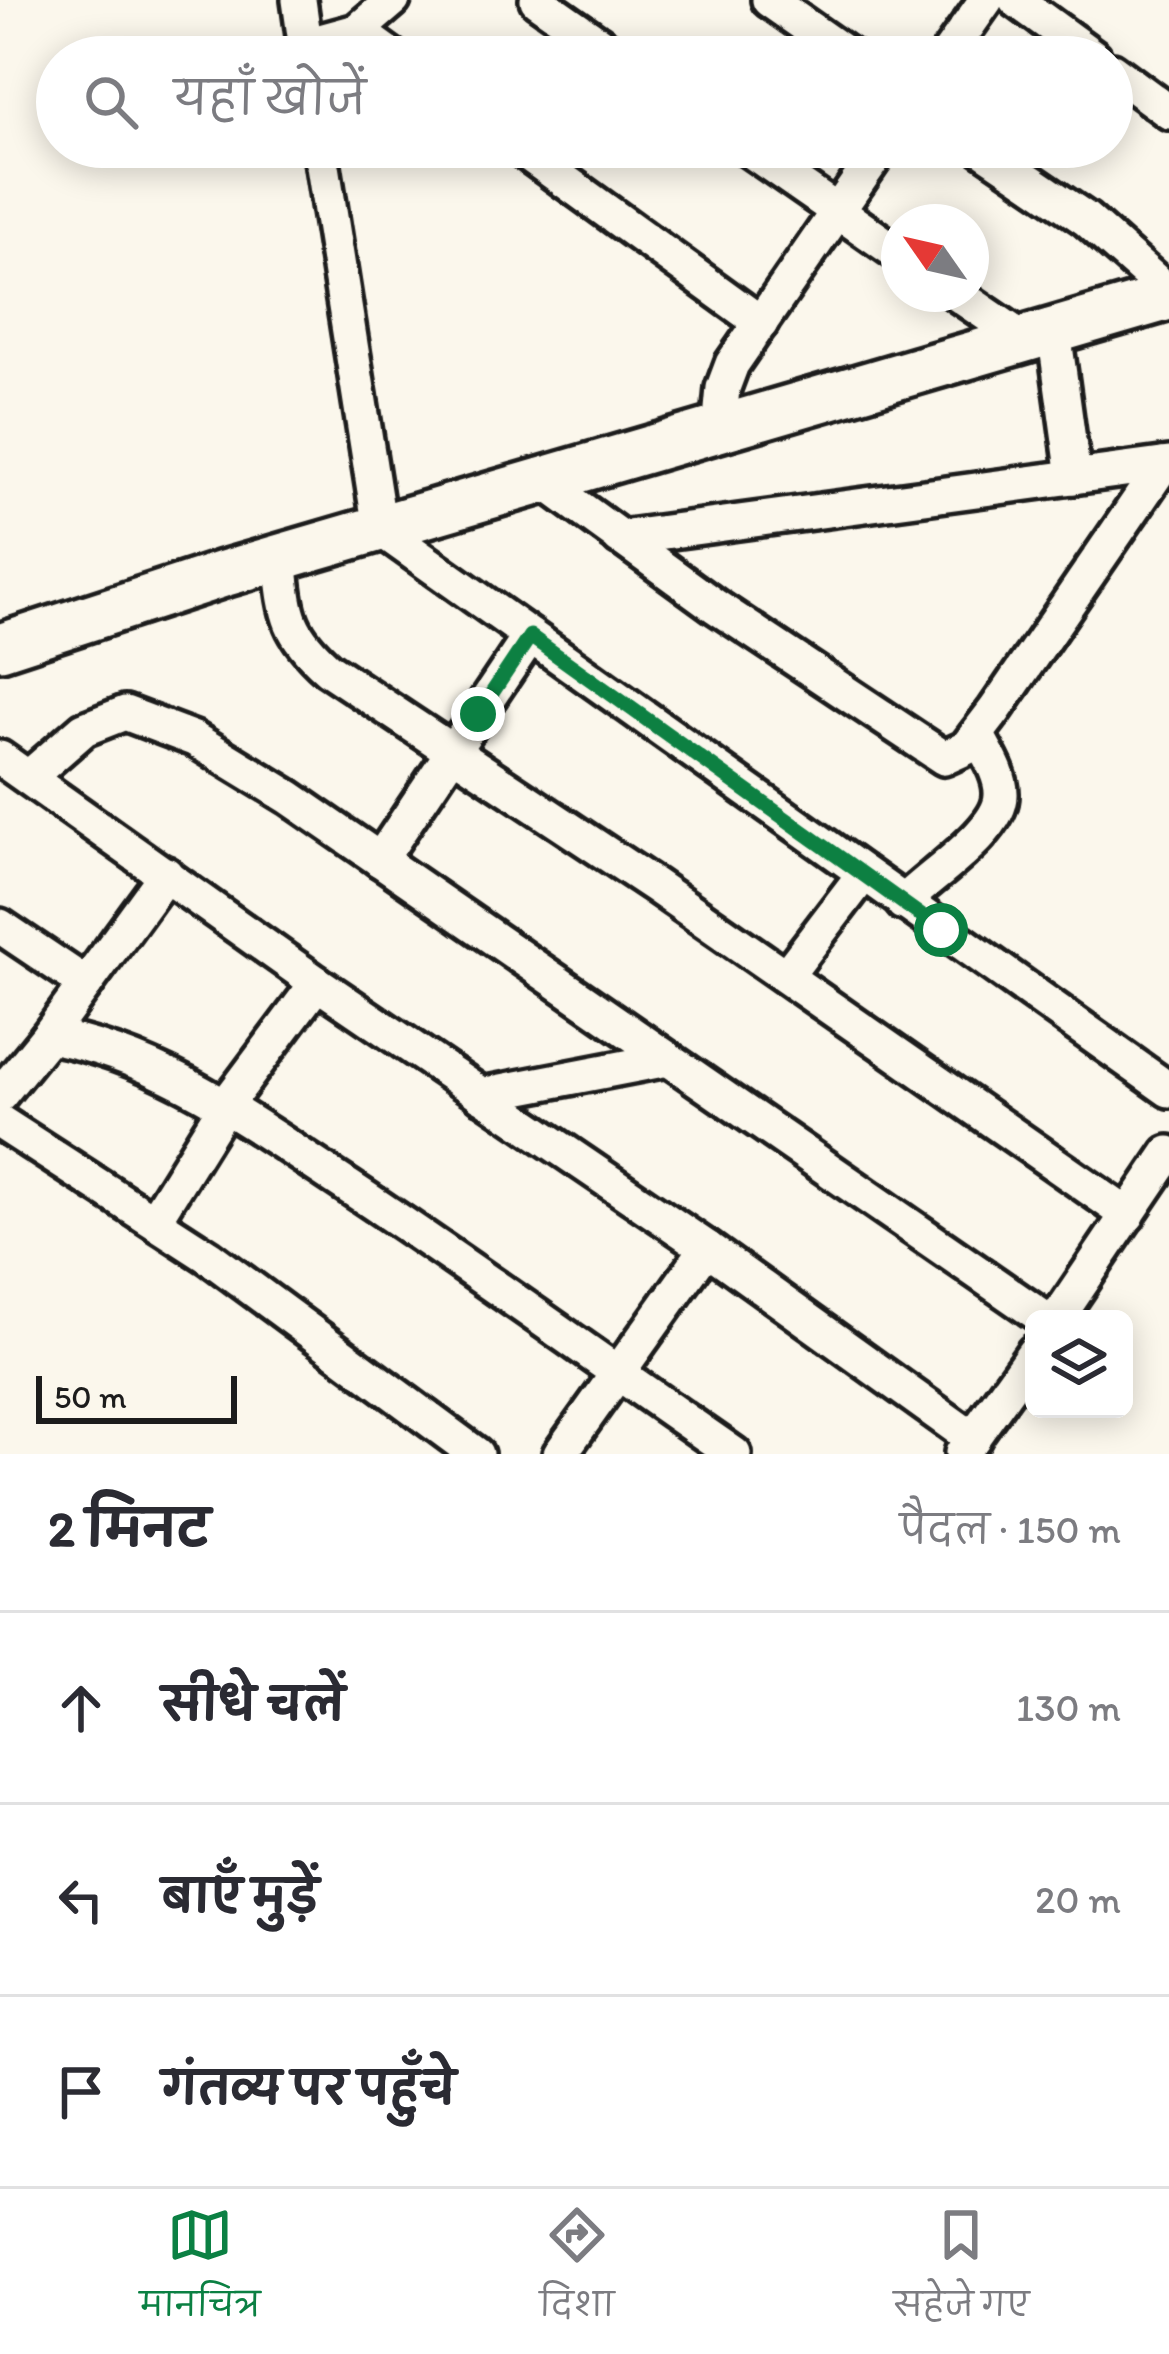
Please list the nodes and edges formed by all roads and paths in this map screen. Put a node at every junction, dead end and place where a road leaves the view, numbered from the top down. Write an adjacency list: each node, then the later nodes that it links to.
1 (299, 0): 8 (street)
2 (393, 0): 7 (street)
3 (537, 0): 11 (street)
4 (769, 0): 12 (street)
5 (986, 0): 13 (street)
6 (1016, 0): 14 (street)
7 (357, 31): 9 (street); 10 (street)
8 (305, 36)
9 (344, 36)
10 (364, 36)
11 (588, 36)
12 (820, 36)
13 (961, 36)
14 (1065, 36)
15 (1133, 85): 16 (street)
16 (1169, 112)
17 (323, 168): 32 (street)
18 (547, 168): 26 (street)
19 (775, 168): 22 (street)
20 (866, 168): 22 (street)
21 (1011, 168): 24 (street)
22 (836, 211): 23 (street); 26 (street)
23 (881, 242)
24 (1169, 295): 27 (street)
25 (989, 310): 27 (street)
26 (760, 322): 28 (street)
27 (1040, 336): 28 (street); 30 (street)
28 (719, 431): 31 (street)
29 (1166, 465): 30 (street); 37 (street)
30 (1074, 477): 33 (street)
31 (543, 481): 32 (street); 33 (street)
32 (380, 529): 34 (street); 35 (street)
33 (620, 538): 37 (street)
34 (280, 558): 36 (street); 38 (street)
35 (530, 636): 38 (street); 43 (street)
36 (0, 647)
37 (977, 734): 44 (street)
38 (452, 753): 41 (street); 46 (street)
39 (0, 758): 40 (street)
40 (29, 777): 41 (street); 42 (street)
41 (380, 860): 50 (street)
42 (166, 874): 47 (street); 48 (street)
43 (863, 875): 44 (street); 46 (street)
44 (903, 903): 51 (street)
45 (0, 926): 48 (street)
46 (786, 976): 57 (street)
47 (317, 983): 53 (street); 54 (street)
48 (86, 984): 49 (street)
49 (48, 1036): 52 (street); 54 (street)
50 (668, 1059): 53 (street); 60 (street)
51 (1169, 1090)
52 (0, 1095)
53 (482, 1095): 59 (street)
54 (225, 1106): 58 (street); 63 (street)
55 (0, 1122): 58 (street)
56 (1169, 1153): 57 (street)
57 (1128, 1215): 61 (street)
58 (154, 1220): 65 (street)
59 (707, 1248): 63 (street); 64 (street)
60 (1033, 1310)
61 (1063, 1310)
62 (1025, 1365): 64 (street)
63 (617, 1373): 66 (street); 67 (street)
64 (967, 1446)
65 (476, 1454)
66 (560, 1454)
67 (734, 1454)

